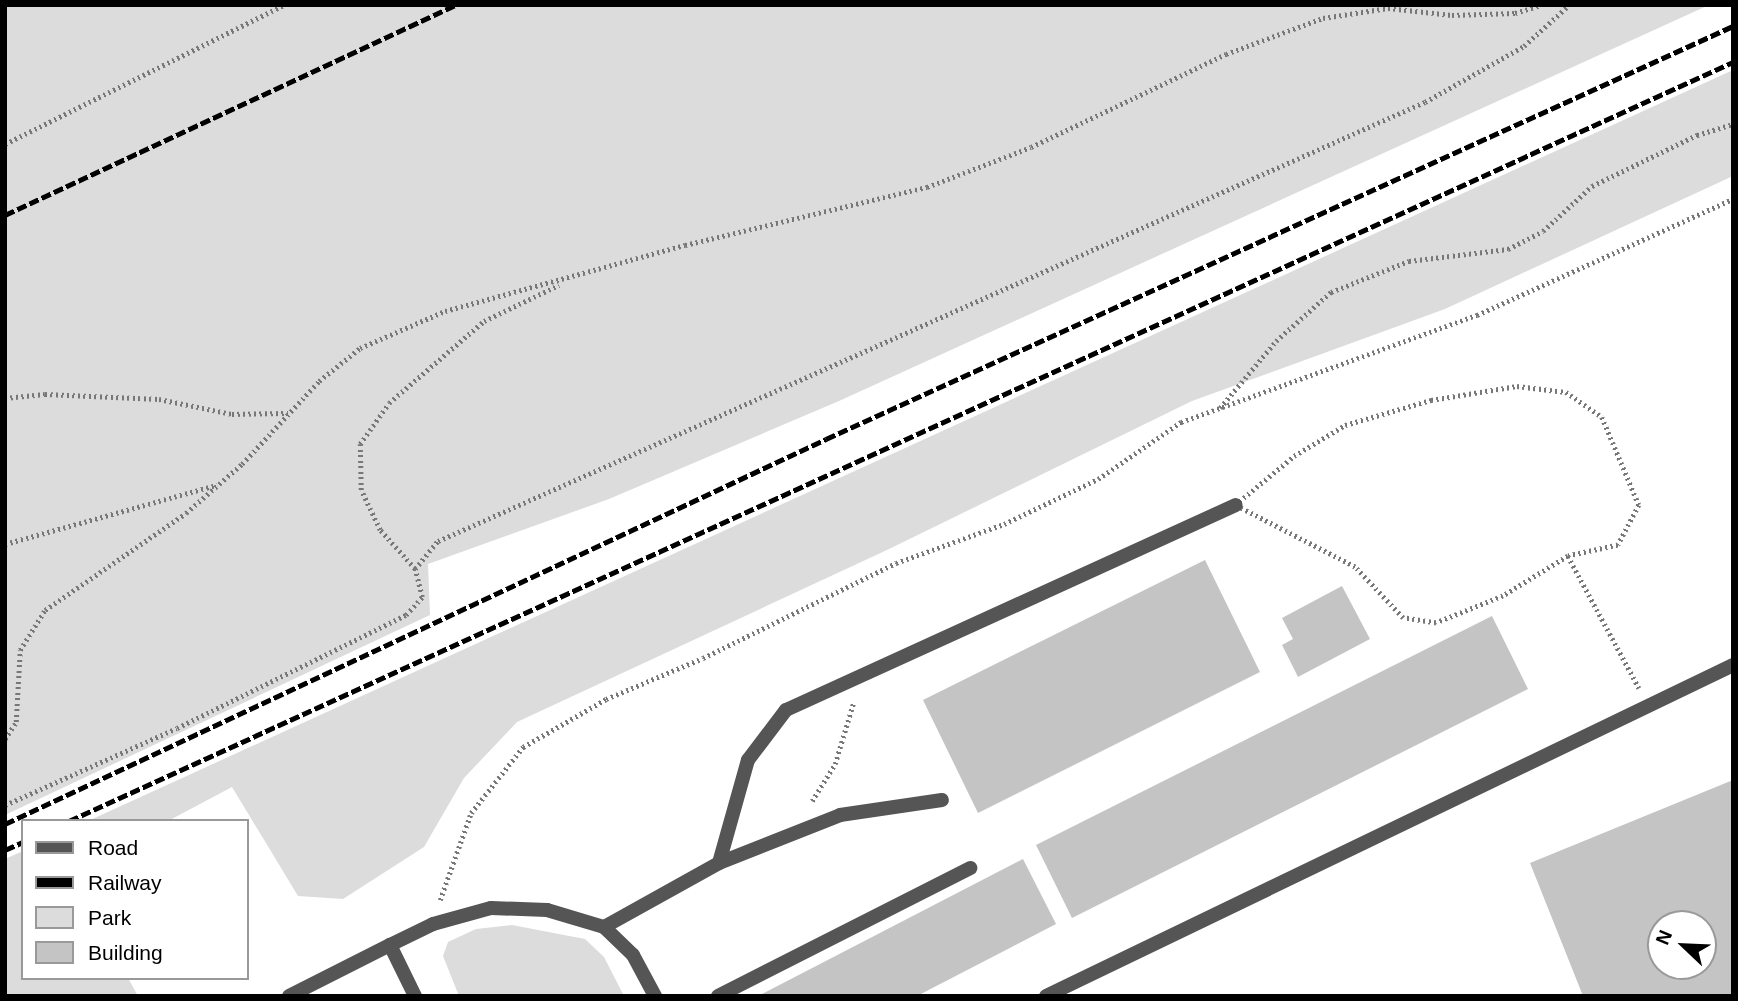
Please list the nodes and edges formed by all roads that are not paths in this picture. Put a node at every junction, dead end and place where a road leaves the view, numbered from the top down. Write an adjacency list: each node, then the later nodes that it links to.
1 (1235, 505): 4 (street)
2 (1733, 665): 12 (street)
3 (942, 800): 4 (street)
4 (719, 863): 6 (street)
5 (970, 868): 11 (street)
6 (604, 927): 7 (street); 10 (street)
7 (390, 945): 8 (street); 9 (street)
8 (289, 996)
9 (415, 996)
10 (656, 996)
11 (718, 996)
12 (1046, 996)

